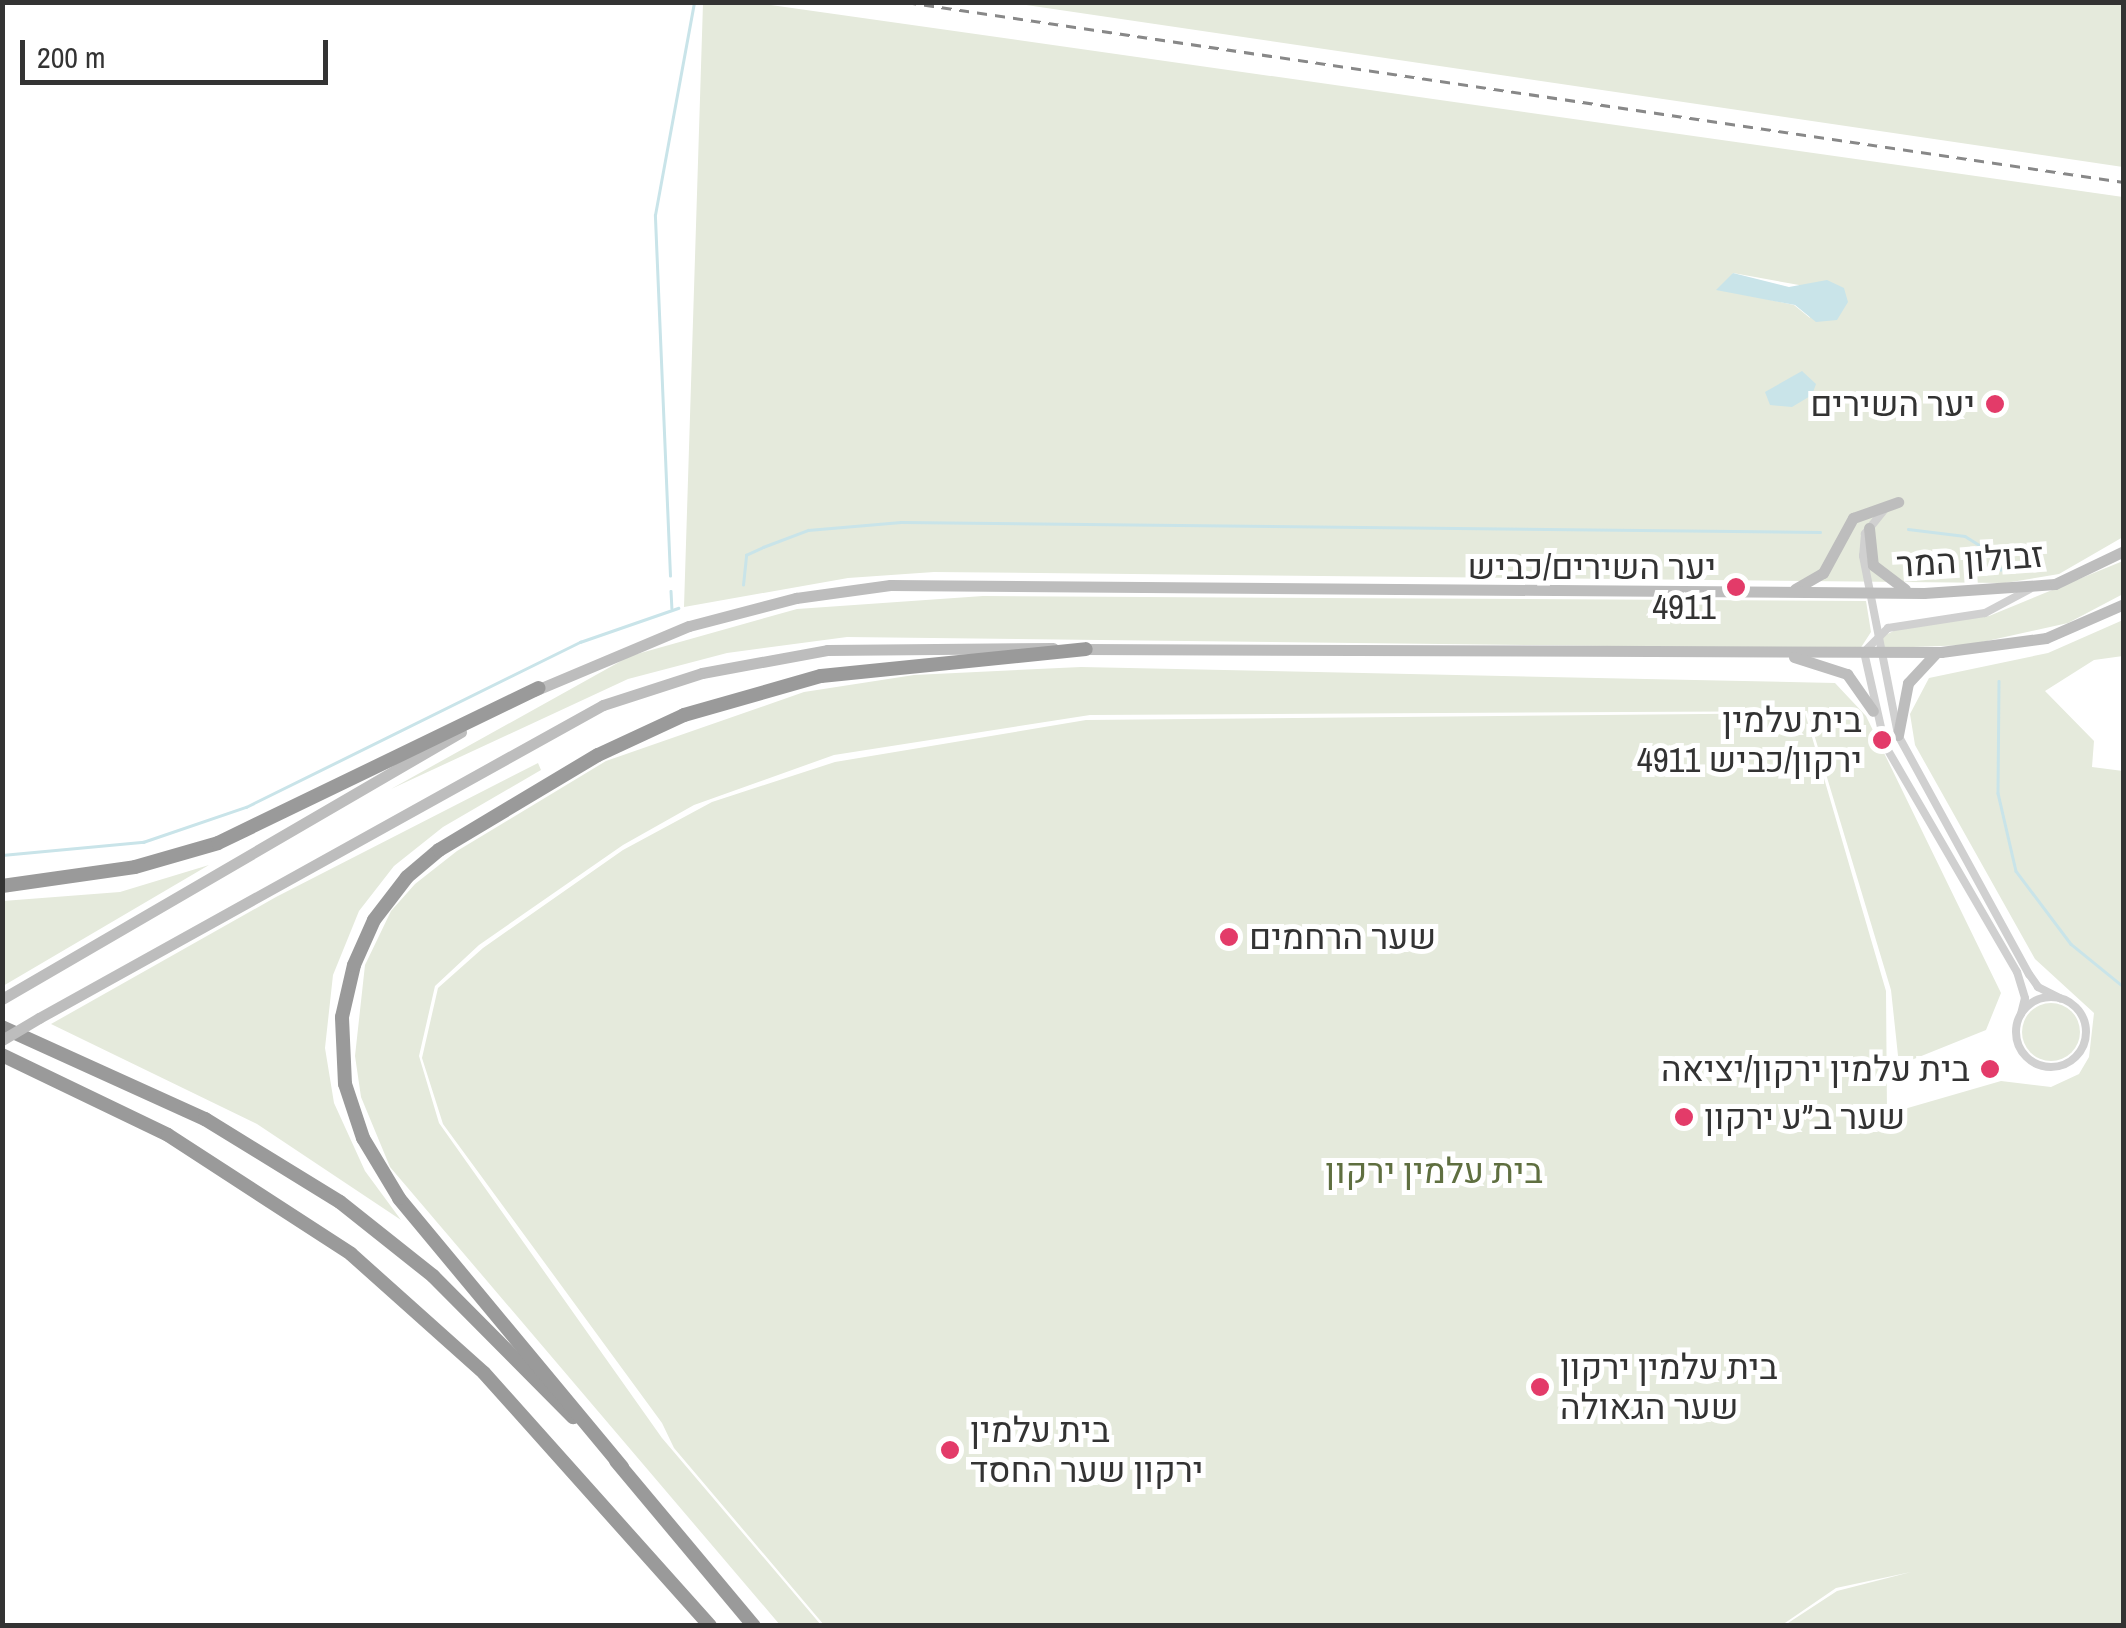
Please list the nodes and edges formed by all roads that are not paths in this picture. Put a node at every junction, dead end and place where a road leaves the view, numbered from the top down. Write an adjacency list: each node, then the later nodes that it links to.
1 (1898, 502): 2 (street); 5 (main road)
2 (1869, 528): 6 (main road); 7 (street)
3 (2124, 551): 4 (main road, זבולון המר)
4 (2030, 589): 6 (main road, זבולון המר); 9 (street)
5 (1775, 593): 7 (main road, זבולון המר); 15 (main road, זבולון המר)
6 (1924, 593): 7 (main road, זבולון המר)
7 (1872, 594): 9 (street)
8 (2124, 604): 14 (main road)
9 (1876, 635): 12 (street); 13 (street)
10 (1086, 649): 11 (main road); 23 (main road, bridge); 25 (highway)
11 (1766, 652): 12 (main road); 16 (main road)
12 (1864, 652): 13 (main road); 16 (street)
13 (1879, 652): 14 (main road); 17 (street)
14 (1941, 652): 17 (main road)
15 (540, 688): 18 (highway); 20 (main road, זבולון המר)
16 (1873, 712): 21 (street)
17 (1898, 735): 19 (street)
18 (2, 886)
19 (2060, 998): 21 (street); 21 (street)
20 (2, 1000)
21 (2021, 1014)
22 (2, 1026): 25 (highway)
23 (2, 1040)
24 (2, 1055): 26 (highway)
25 (622, 1467): 27 (highway)
26 (710, 1626)
27 (754, 1626)

